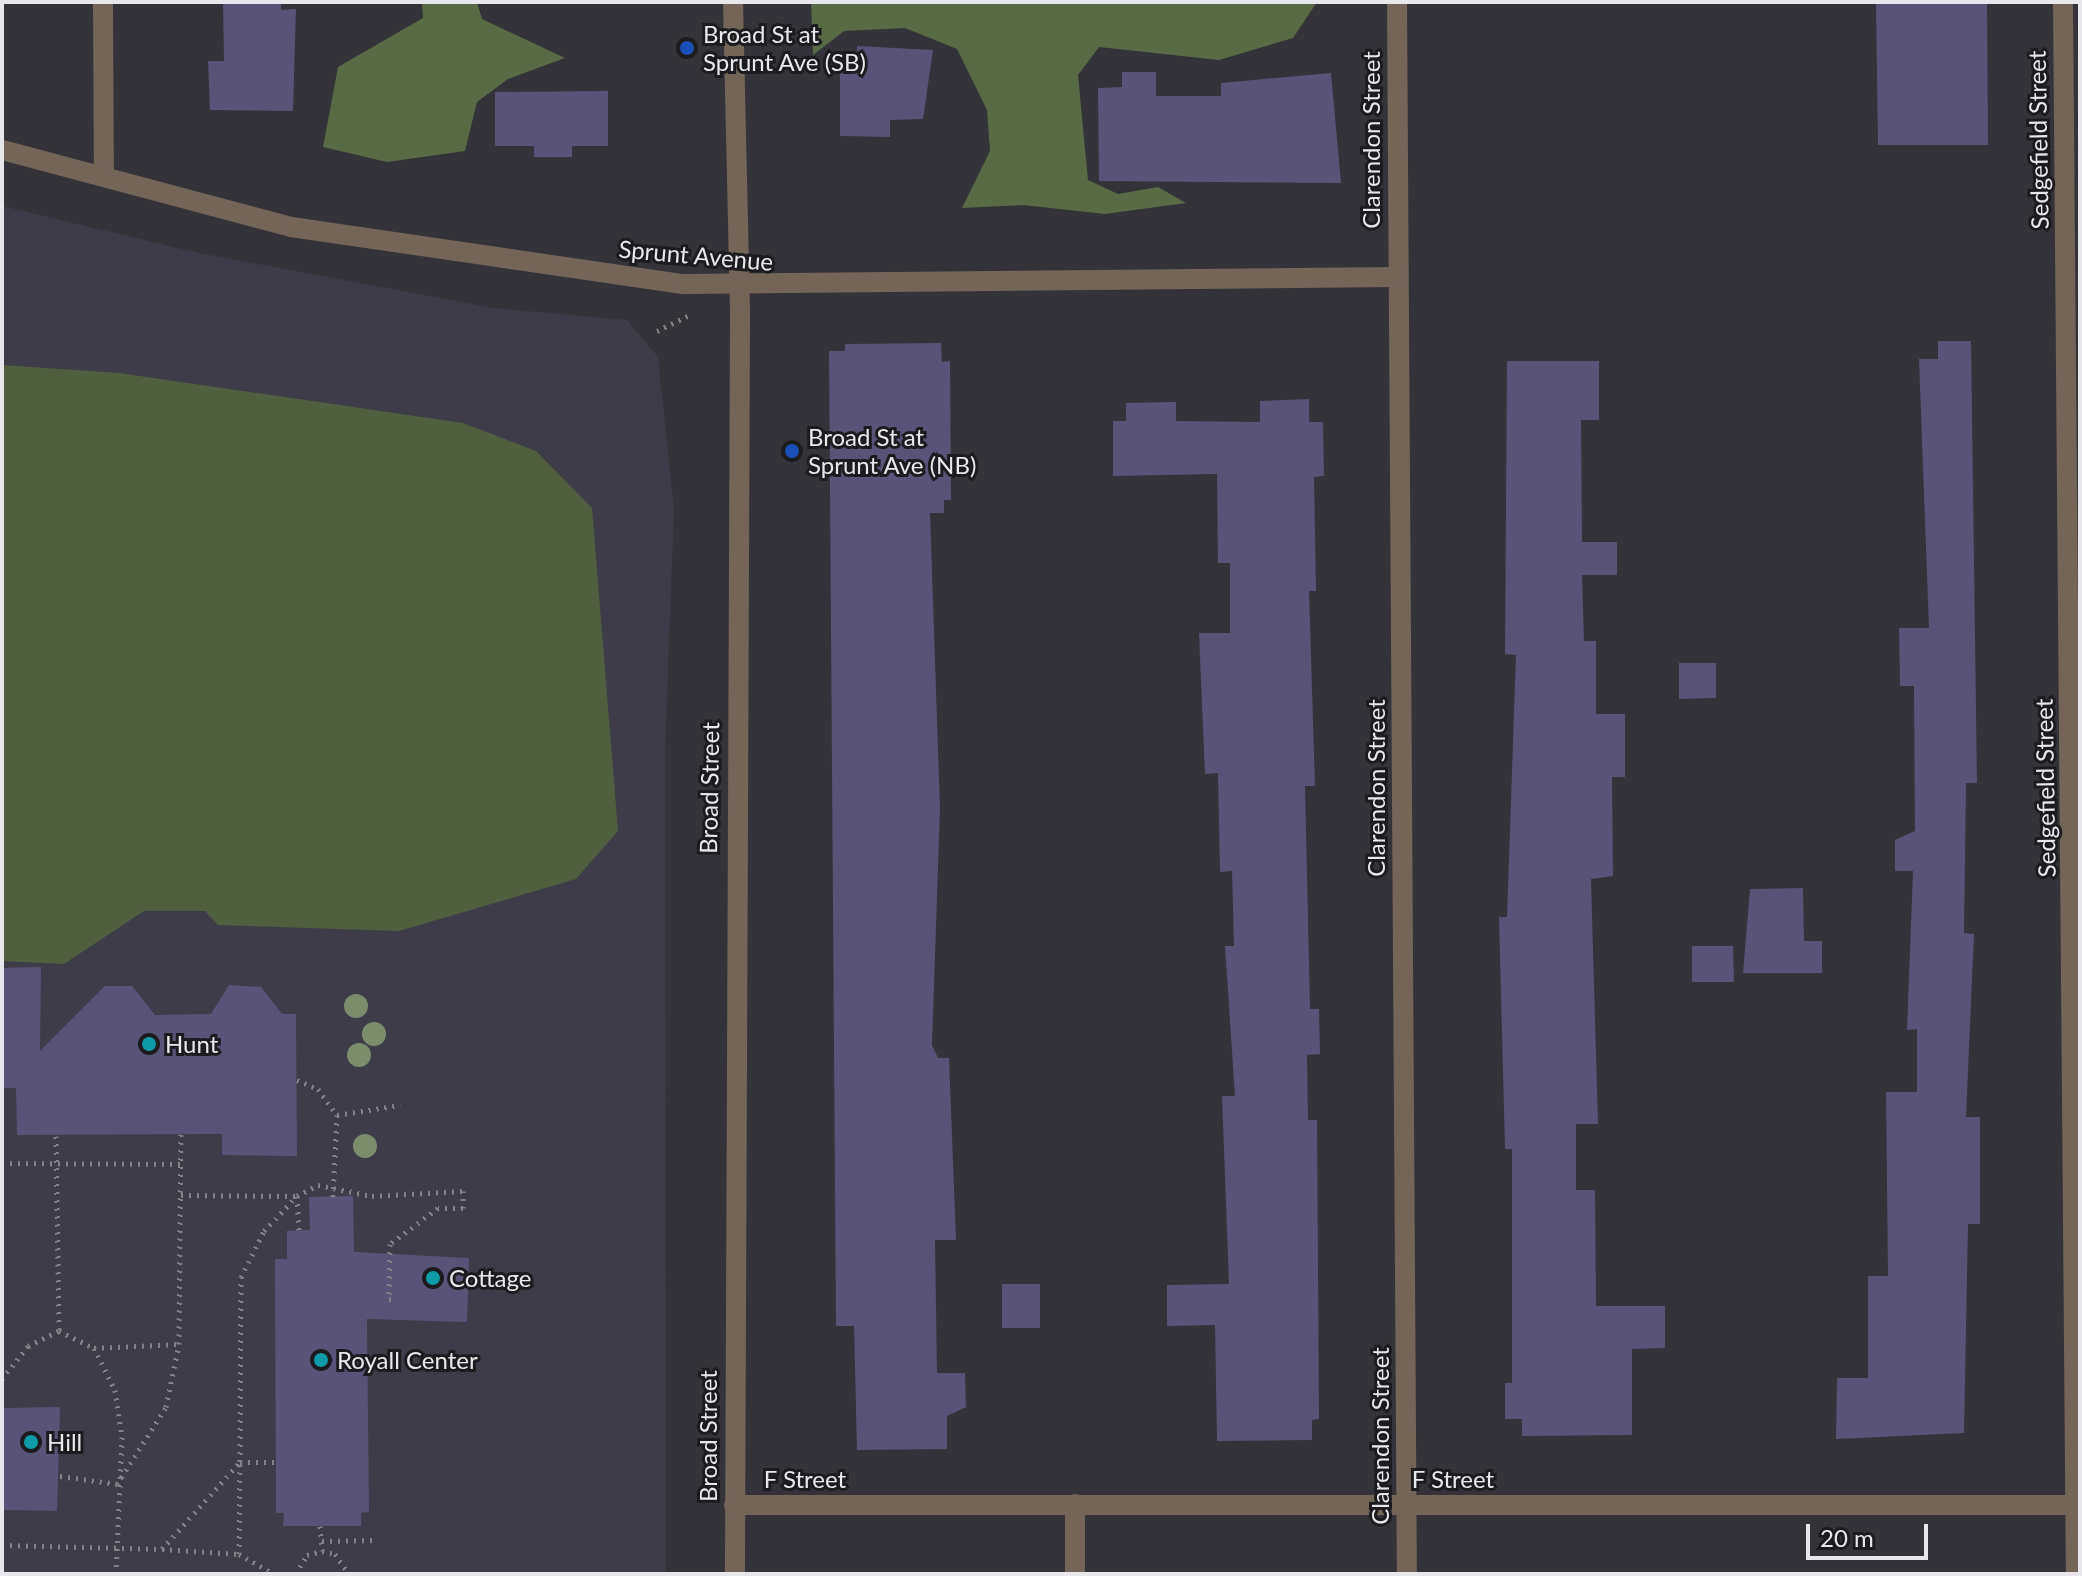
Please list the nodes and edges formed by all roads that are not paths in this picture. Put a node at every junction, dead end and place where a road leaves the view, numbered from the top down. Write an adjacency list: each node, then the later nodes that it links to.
1 (103, 2): 6 (street)
2 (733, 2): 8 (street, Broad Street)
3 (1397, 2): 7 (street, Clarendon Street)
4 (2063, 2): 9 (street, Sedgefield Street)
5 (2, 150): 6 (street, Sprunt Avenue)
6 (104, 177): 8 (street, Sprunt Avenue)
7 (1398, 277): 8 (street, Sprunt Avenue); 12 (street, Clarendon Street)
8 (739, 289): 11 (street, Broad Street)
9 (2076, 934): 13 (street, Sedgefield Street)
10 (1075, 1504): 11 (street, F Street); 12 (street, F Street); 15 (street)
11 (734, 1505): 14 (street, Broad Street)
12 (1407, 1505): 13 (street, F Street); 16 (street, Clarendon Street)
13 (2076, 1505): 17 (street, Sedgefield Street)
14 (735, 1574)
15 (1075, 1574)
16 (1407, 1574)
17 (2076, 1574)

